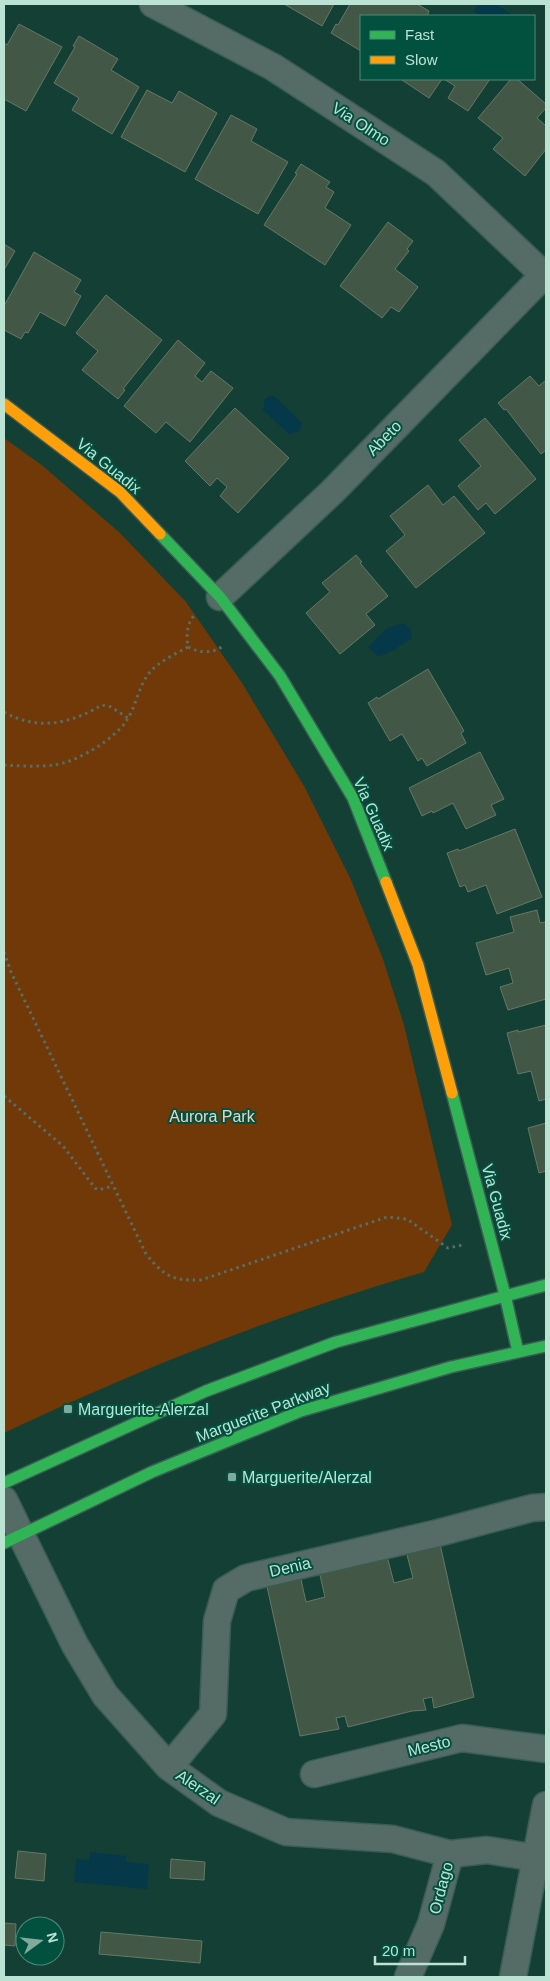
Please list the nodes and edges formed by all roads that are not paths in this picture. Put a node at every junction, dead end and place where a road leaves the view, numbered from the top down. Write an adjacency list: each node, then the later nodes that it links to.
1 (153, 4): 2 (street, Via Olmo)
2 (545, 276): 4 (street, Abeto)
3 (4, 404): 4 (main road, Via Guadix)
4 (217, 594): 6 (main road, Via Guadix)
5 (546, 1285): 6 (main road)
6 (506, 1295): 8 (main road, Via Guadix); 9 (main road)
7 (546, 1346): 8 (main road, Marguerite Parkway)
8 (518, 1352): 12 (main road, Marguerite Parkway)
9 (4, 1483)
10 (4, 1500): 12 (street, Alerzal)
11 (546, 1507): 14 (street, Denia)
12 (12, 1539): 14 (street, Alerzal)
13 (546, 1749): 15 (street, Mesto)
14 (169, 1767): 17 (street, Alerzal)
15 (314, 1774)
16 (546, 1805): 18 (street)
17 (450, 1854): 18 (street, Alerzal); 19 (street, Ordago)
18 (536, 1858): 20 (street)
19 (408, 1977)
20 (513, 1977)

